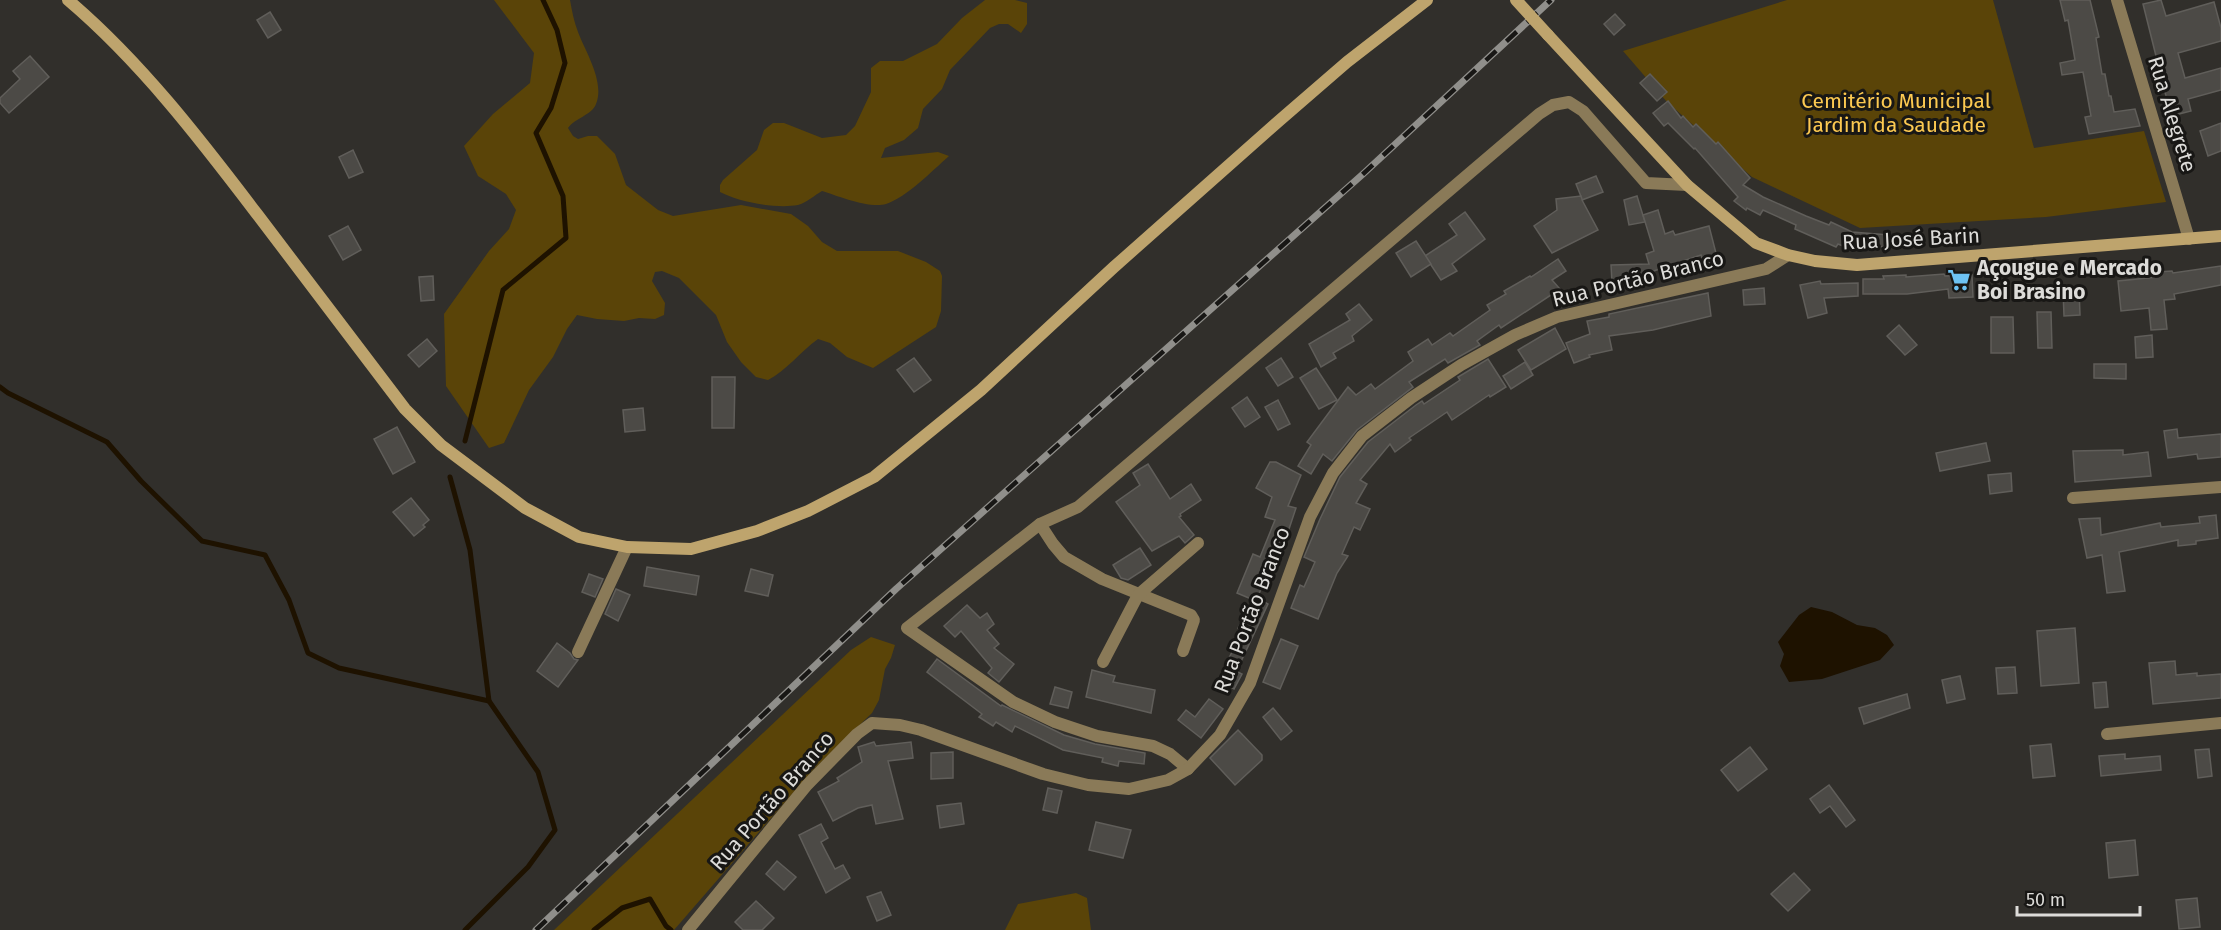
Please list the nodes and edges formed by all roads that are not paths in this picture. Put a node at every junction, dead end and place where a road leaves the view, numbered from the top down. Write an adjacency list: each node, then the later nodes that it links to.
1 (68, 0): 13 (main road)
2 (1427, 0): 13 (main road)
3 (1516, 0): 5 (main road, Rua José Barin, bridge)
4 (2117, 0): 7 (street, Rua Alegrete)
5 (1687, 185): 8 (main road, Rua José Barin); 11 (street)
6 (2221, 236): 7 (main road, Rua José Barin)
7 (2189, 239): 8 (main road, Rua José Barin)
8 (1788, 255): 20 (street, Rua Portão Branco)
9 (2221, 487): 10 (street)
10 (2073, 498)
11 (1040, 524): 14 (street); 20 (street)
12 (1198, 543): 14 (street)
13 (627, 547): 16 (street)
14 (1138, 595): 15 (street); 17 (street)
15 (1183, 651)
16 (578, 652)
17 (1103, 662)
18 (2221, 723): 19 (street)
19 (2107, 734)
20 (1188, 769): 21 (street, Rua Portão Branco)
21 (688, 930)

